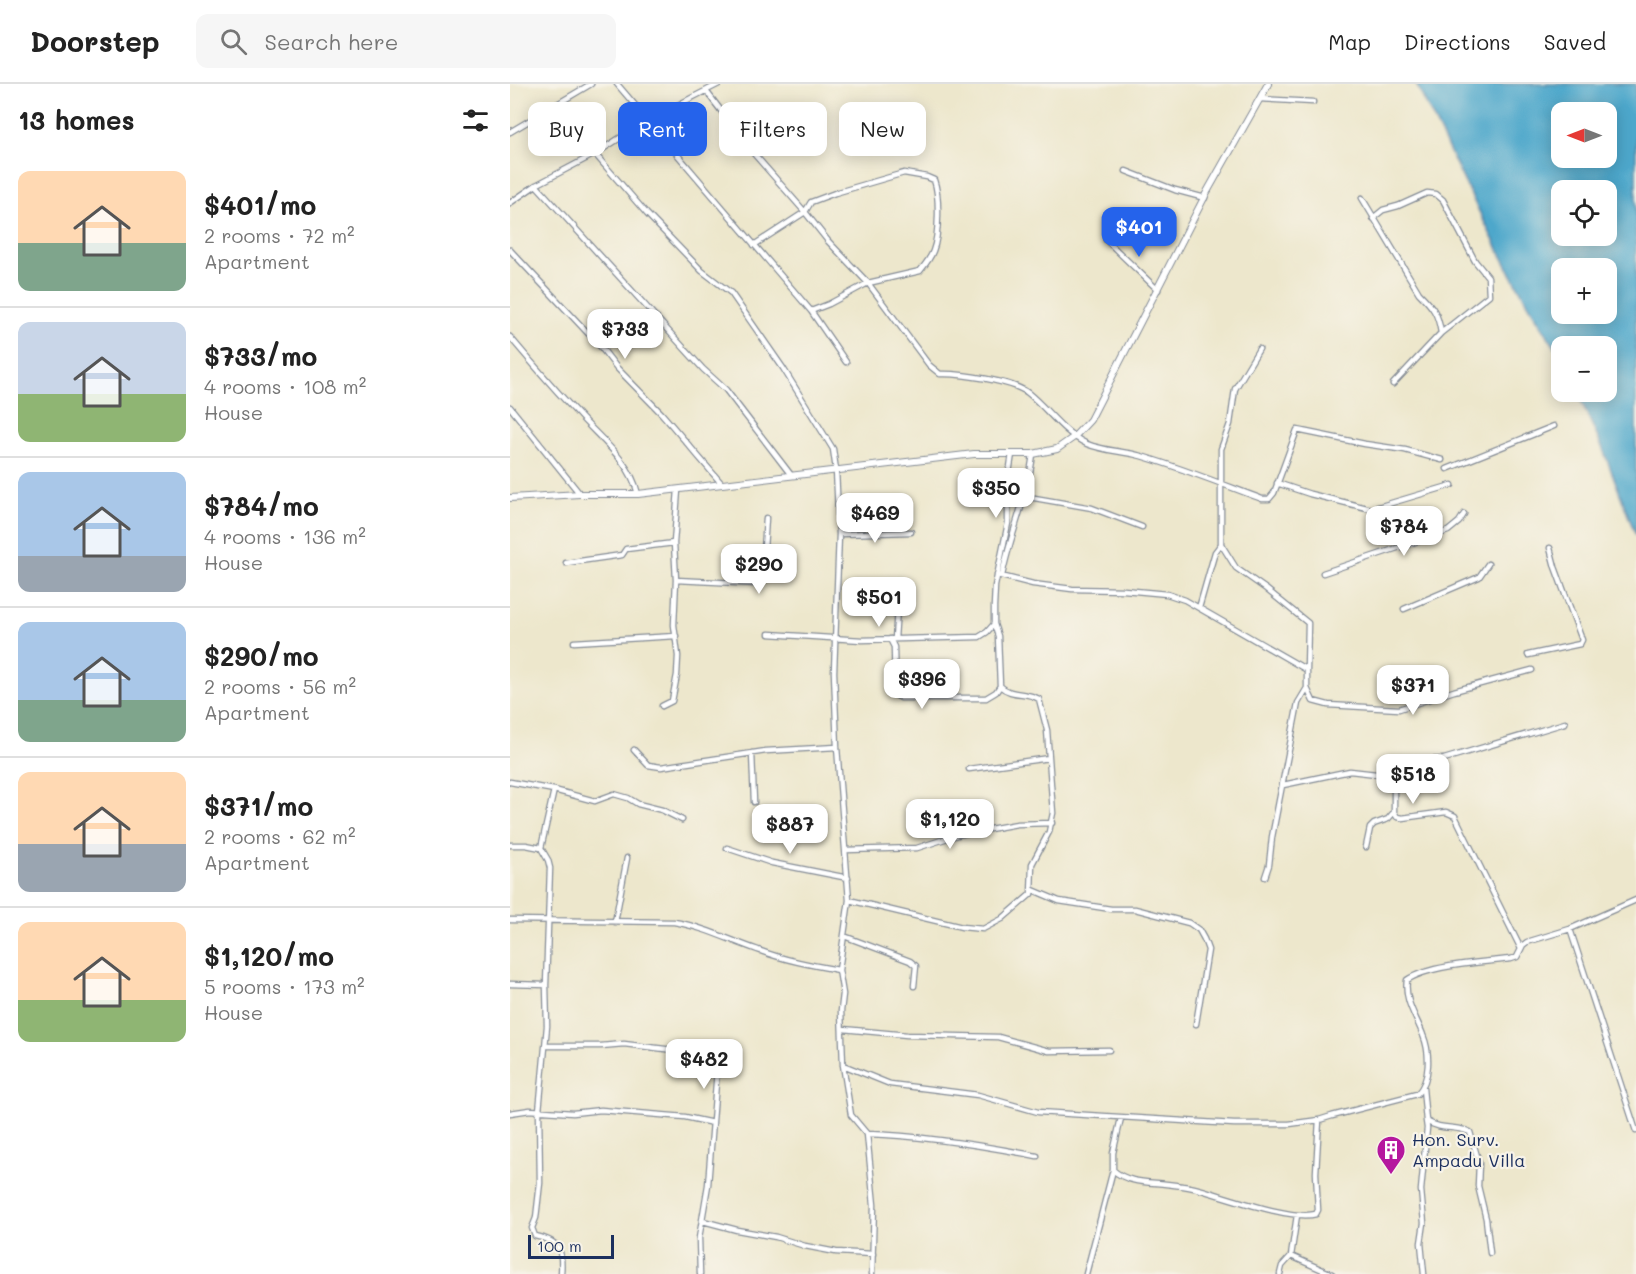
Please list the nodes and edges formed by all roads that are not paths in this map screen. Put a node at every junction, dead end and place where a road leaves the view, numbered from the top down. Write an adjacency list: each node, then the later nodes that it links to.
1 (591, 84): 10 (street)
2 (617, 84): 7 (street)
3 (718, 84): 5 (street)
4 (1268, 84): 6 (street)
5 (706, 91): 8 (street); 19 (street)
6 (1260, 99): 9 (street); 16 (street)
7 (632, 102)
8 (684, 102)
9 (1313, 102)
10 (510, 132)
11 (590, 156): 15 (street)
12 (596, 156): 39 (street)
13 (679, 156): 22 (street)
14 (1126, 171): 16 (street)
15 (536, 185): 18 (street); 40 (street)
16 (1204, 198): 25 (street)
17 (1362, 198): 20 (street)
18 (510, 203)
19 (805, 212): 22 (street); 24 (street); 24 (street)
20 (1373, 218): 27 (street); 27 (street)
21 (1106, 240): 25 (street)
22 (754, 245): 26 (street)
23 (510, 250): 42 (street)
24 (868, 283): 26 (street); 34 (street)
25 (1158, 290): 34 (street)
26 (811, 311): 30 (street)
27 (1441, 333): 31 (street)
28 (510, 337): 47 (street)
29 (1259, 349): 43 (street)
30 (846, 362)
31 (1393, 384)
32 (510, 407): 46 (street)
33 (1554, 426): 38 (street)
34 (1074, 437): 36 (street); 43 (street)
35 (1012, 454): 36 (street); 39 (street); 61 (street)
36 (1033, 454): 48 (street)
37 (1442, 460): 41 (street)
38 (1447, 469)
39 (836, 470): 40 (street); 54 (street)
40 (791, 475): 42 (street)
41 (1278, 483): 43 (street); 44 (street)
42 (722, 484): 45 (street)
43 (1222, 484): 56 (street)
44 (1452, 485)
45 (678, 490): 47 (street); 55 (street)
46 (580, 494): 47 (street); 49 (street)
47 (638, 494)
48 (1023, 496): 52 (street); 61 (street)
49 (510, 498)
50 (1464, 514): 60 (street)
51 (766, 518): 62 (street)
52 (1142, 527)
53 (911, 532): 54 (street)
54 (838, 534): 69 (street)
55 (674, 543): 58 (street); 62 (street)
56 (1221, 544): 64 (street); 73 (street)
57 (1551, 548): 72 (street)
58 (566, 563)
59 (1488, 564): 65 (street)
60 (1323, 573)
61 (1000, 576): 64 (street); 66 (street)
62 (676, 580): 68 (street)
63 (898, 593): 70 (street)
64 (1199, 608): 73 (street)
65 (1404, 609)
66 (993, 624): 70 (street); 75 (street)
67 (769, 634): 69 (street)
68 (676, 636): 71 (street); 77 (street)
69 (837, 638): 70 (street); 79 (street)
70 (893, 639): 75 (street)
71 (574, 642)
72 (1528, 655)
73 (1306, 670): 76 (street)
74 (1532, 670): 76 (street)
75 (1000, 686): 82 (street)
76 (1307, 688): 86 (street)
77 (662, 706)
78 (1565, 723): 84 (street)
79 (837, 747): 81 (street); 96 (street)
80 (634, 750): 81 (street)
81 (752, 753): 88 (street)
82 (1049, 758): 83 (street); 91 (street)
83 (969, 769)
84 (1394, 776): 86 (street); 89 (street)
85 (510, 782): 87 (street)
86 (1283, 785): 98 (street)
87 (554, 790): 90 (street); 94 (street)
88 (754, 802)
89 (1394, 812): 93 (street); 108 (street)
90 (682, 820)
91 (1052, 823): 96 (street); 100 (street)
92 (510, 846): 94 (street)
93 (1366, 847)
94 (541, 848): 104 (street)
95 (727, 848): 99 (street)
96 (846, 850): 99 (street)
97 (627, 858): 105 (street)
98 (1265, 877)
99 (848, 879): 101 (street)
100 (1033, 890): 101 (street); 113 (street)
101 (849, 900): 107 (street)
102 (1636, 900): 106 (street)
103 (510, 920): 104 (street)
104 (548, 920): 105 (street); 111 (street)
105 (615, 922): 109 (street)
106 (1570, 929): 108 (street); 125 (street)
107 (844, 936): 109 (street); 112 (street)
108 (1521, 949): 118 (street)
109 (839, 970): 114 (street)
110 (510, 984): 111 (street)
111 (546, 985): 115 (street)
112 (914, 986)
113 (1196, 1024)
114 (843, 1029): 116 (street); 117 (street)
115 (545, 1046): 119 (street); 124 (street)
116 (1108, 1050)
117 (843, 1065): 121 (street); 126 (street)
118 (1423, 1088): 122 (street); 123 (street)
119 (539, 1111): 120 (street); 124 (street); 134 (street)
120 (510, 1113)
121 (1121, 1118): 122 (street); 128 (street)
122 (1319, 1120): 129 (street)
123 (1426, 1121): 131 (street); 140 (street)
124 (713, 1123): 130 (street)
125 (1636, 1131)
126 (867, 1134): 127 (street); 132 (street)
127 (1036, 1156)
128 (1113, 1170): 129 (street); 137 (street)
129 (1297, 1215): 133 (street)
130 (703, 1221): 132 (street); 135 (street)
131 (1490, 1253)
132 (873, 1254): 136 (street)
133 (1291, 1256): 138 (street); 139 (street)
134 (561, 1274)
135 (700, 1274)
136 (872, 1274)
137 (1086, 1274)
138 (1280, 1274)
139 (1332, 1274)
140 (1424, 1274)

